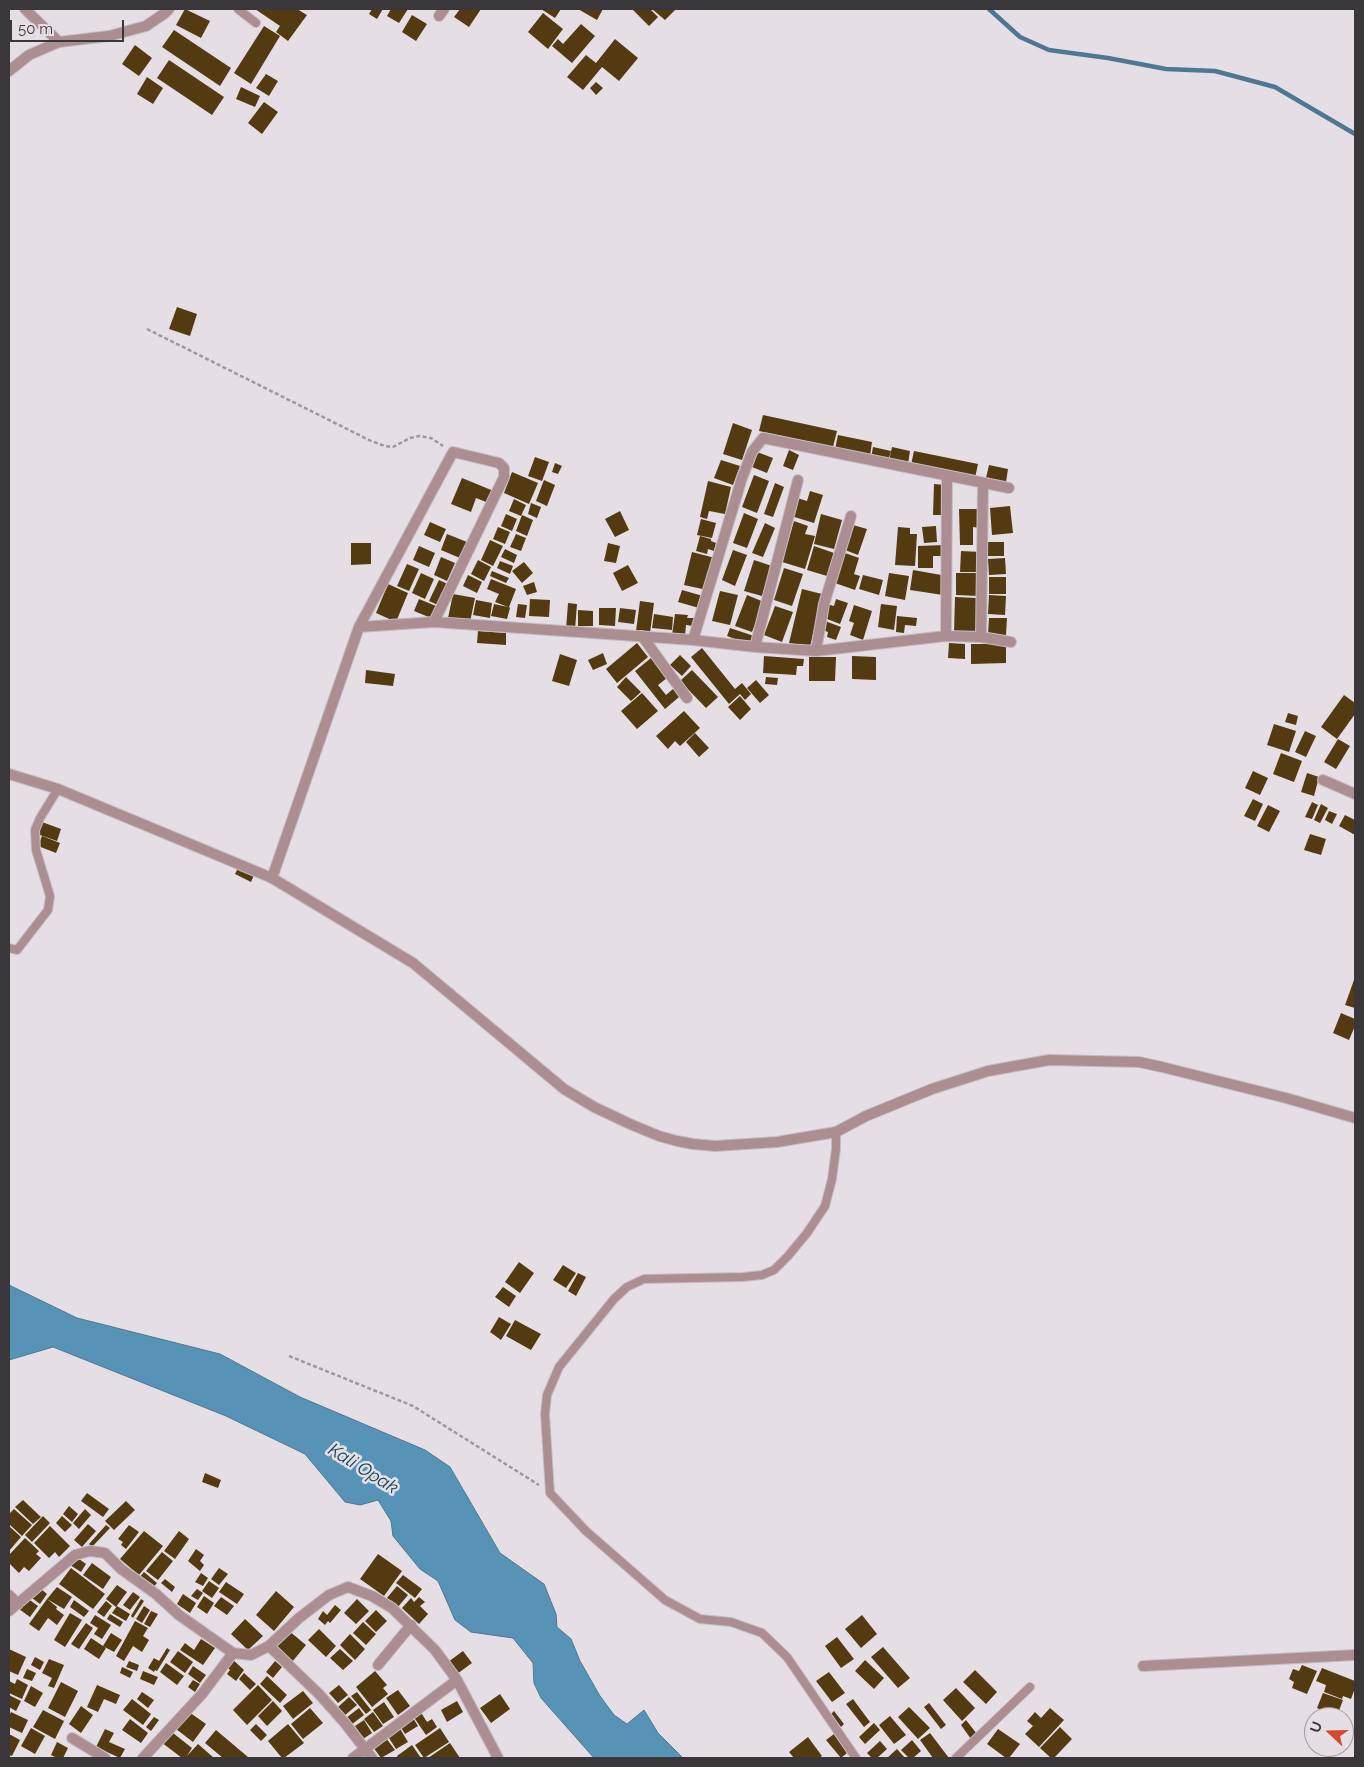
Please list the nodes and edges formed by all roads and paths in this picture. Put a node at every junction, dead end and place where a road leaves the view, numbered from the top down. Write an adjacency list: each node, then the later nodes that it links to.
1 (25, 9): 5 (street)
2 (169, 9): 5 (street)
3 (238, 9): 4 (lane)
4 (256, 23)
5 (59, 42): 6 (street)
6 (9, 71)
7 (147, 329): 8 (path)
8 (453, 452): 14 (street); 15 (street)
9 (948, 476): 11 (street); 17 (street); 19 (street)
10 (798, 480): 21 (street)
11 (983, 483): 12 (street); 18 (street)
12 (1009, 488)
13 (851, 516): 22 (street)
14 (434, 622): 15 (street); 16 (street)
15 (359, 627): 28 (street)
16 (642, 636): 19 (street); 23 (street)
17 (946, 636): 18 (street); 22 (street)
18 (981, 637): 20 (street)
19 (693, 640): 21 (street)
20 (1012, 642)
21 (756, 647): 22 (street)
22 (816, 650)
23 (687, 698)
24 (9, 774): 26 (street)
25 (1323, 780): 27 (street)
26 (58, 789): 28 (street); 29 (lane)
27 (1355, 794)
28 (272, 878): 31 (street)
29 (9, 948)
30 (1355, 1118): 31 (street)
31 (836, 1132): 33 (lane)
32 (289, 1356): 33 (path)
33 (550, 1493): 52 (lane)
34 (9, 1595): 35 (street)
35 (18, 1604): 36 (street); 39 (street)
36 (9, 1611)
37 (411, 1625): 38 (street); 41 (street); 43 (street)
38 (269, 1646): 39 (street); 46 (street)
39 (232, 1653): 48 (street)
40 (1355, 1655): 42 (street)
41 (378, 1665)
42 (1143, 1666)
43 (457, 1680): 46 (street); 51 (street)
44 (1030, 1686): 53 (lane)
45 (72, 1738): 47 (street)
46 (365, 1748): 49 (street); 50 (street)
47 (105, 1758)
48 (143, 1758)
49 (353, 1758)
50 (372, 1758)
51 (498, 1758)
52 (856, 1758)
53 (956, 1758)

